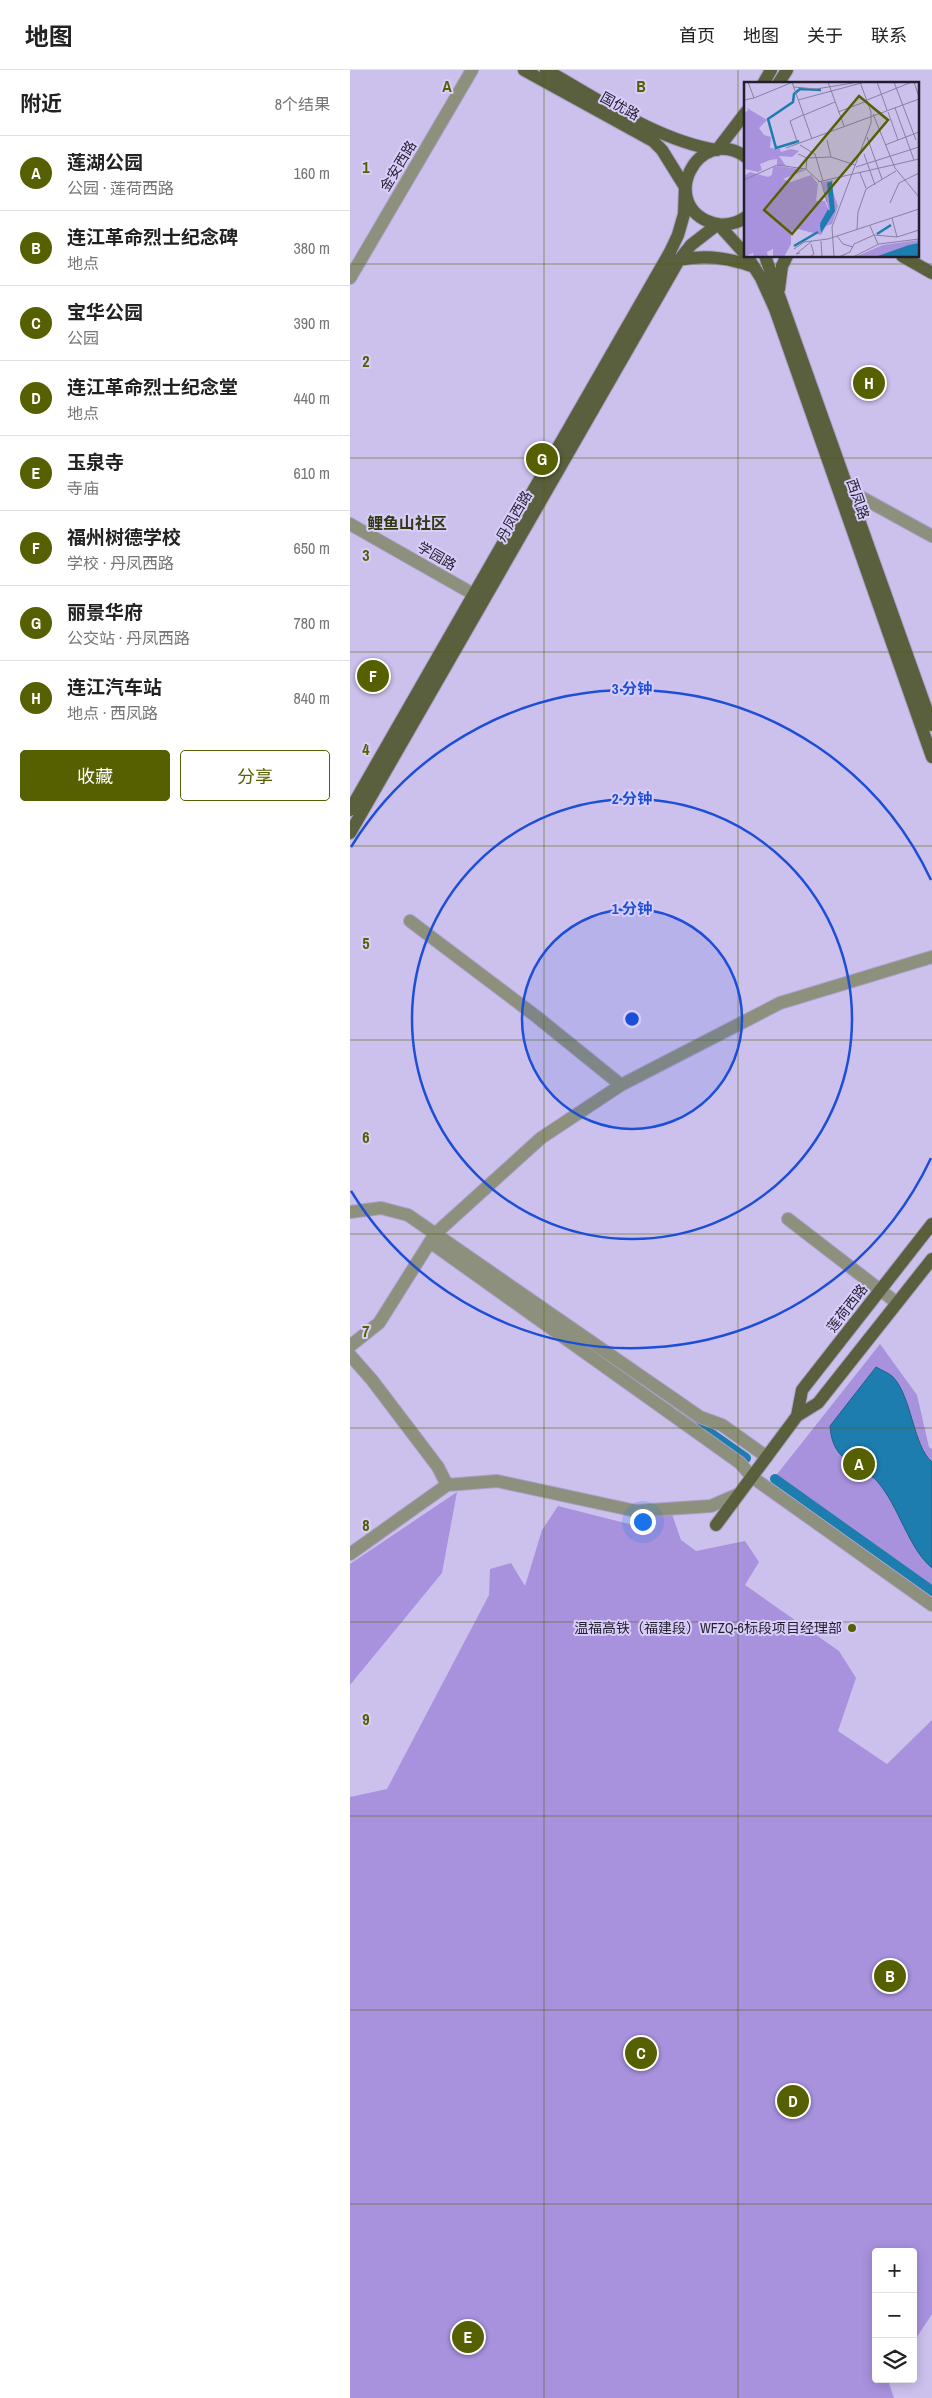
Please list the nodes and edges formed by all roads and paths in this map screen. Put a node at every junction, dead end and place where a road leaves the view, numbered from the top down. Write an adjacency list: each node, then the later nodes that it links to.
1 (472, 70): 21 (street, 金安西路)
2 (524, 70): 11 (main road, 国优路)
3 (546, 70): 9 (main road, 国优路)
4 (771, 70): 6 (main road)
5 (786, 70): 7 (main road)
6 (764, 82)
7 (779, 82)
8 (744, 115): 9 (main road)
9 (717, 150): 10 (main road, 国优路); 11 (main road)
10 (744, 156)
11 (685, 187): 13 (main road, 国优路); 26 (main road, 丹凤西路)
12 (744, 218): 13 (main road)
13 (718, 224): 14 (main road, 西凤路); 19 (main road, 丹凤西路)
14 (744, 253)
15 (766, 258): 22 (main road, 西凤路)
16 (786, 258): 22 (main road)
17 (906, 258): 20 (main road)
18 (749, 259): 19 (main road); 28 (main road, 西凤路)
19 (679, 260): 26 (main road, 丹凤西路)
20 (932, 273)
21 (350, 278)
22 (780, 294): 23 (main road, 西凤路)
23 (848, 490): 25 (street); 27 (main road, 西凤路)
24 (350, 524): 26 (street, 学园路)
25 (932, 536)
26 (479, 597): 29 (main road, 丹凤西路); 30 (main road, 丹凤西路)
27 (932, 725)
28 (932, 757)
29 (350, 810)
30 (350, 833)
31 (410, 922): 33 (street)
32 (932, 957): 33 (street)
33 (621, 1085): 37 (street)
34 (350, 1212): 37 (street)
35 (788, 1219): 39 (street)
36 (932, 1224): 39 (main road, 莲荷西路)
37 (433, 1238): 41 (street); 44 (street); 45 (street)
38 (932, 1259): 40 (main road, 莲荷西路)
39 (880, 1290): 40 (street); 43 (main road, 莲荷西路)
40 (897, 1303): 43 (main road, 莲荷西路)
41 (350, 1346)
42 (350, 1355): 46 (street)
43 (797, 1416): 44 (main road, 莲荷西路)
44 (766, 1458): 45 (main road, 莲荷西路)
45 (752, 1477): 47 (main road, 莲荷西路); 50 (street)
46 (447, 1485): 47 (street); 49 (street)
47 (739, 1494): 48 (main road, 莲荷西路)
48 (716, 1525)
49 (350, 1554)
50 (932, 1604)

